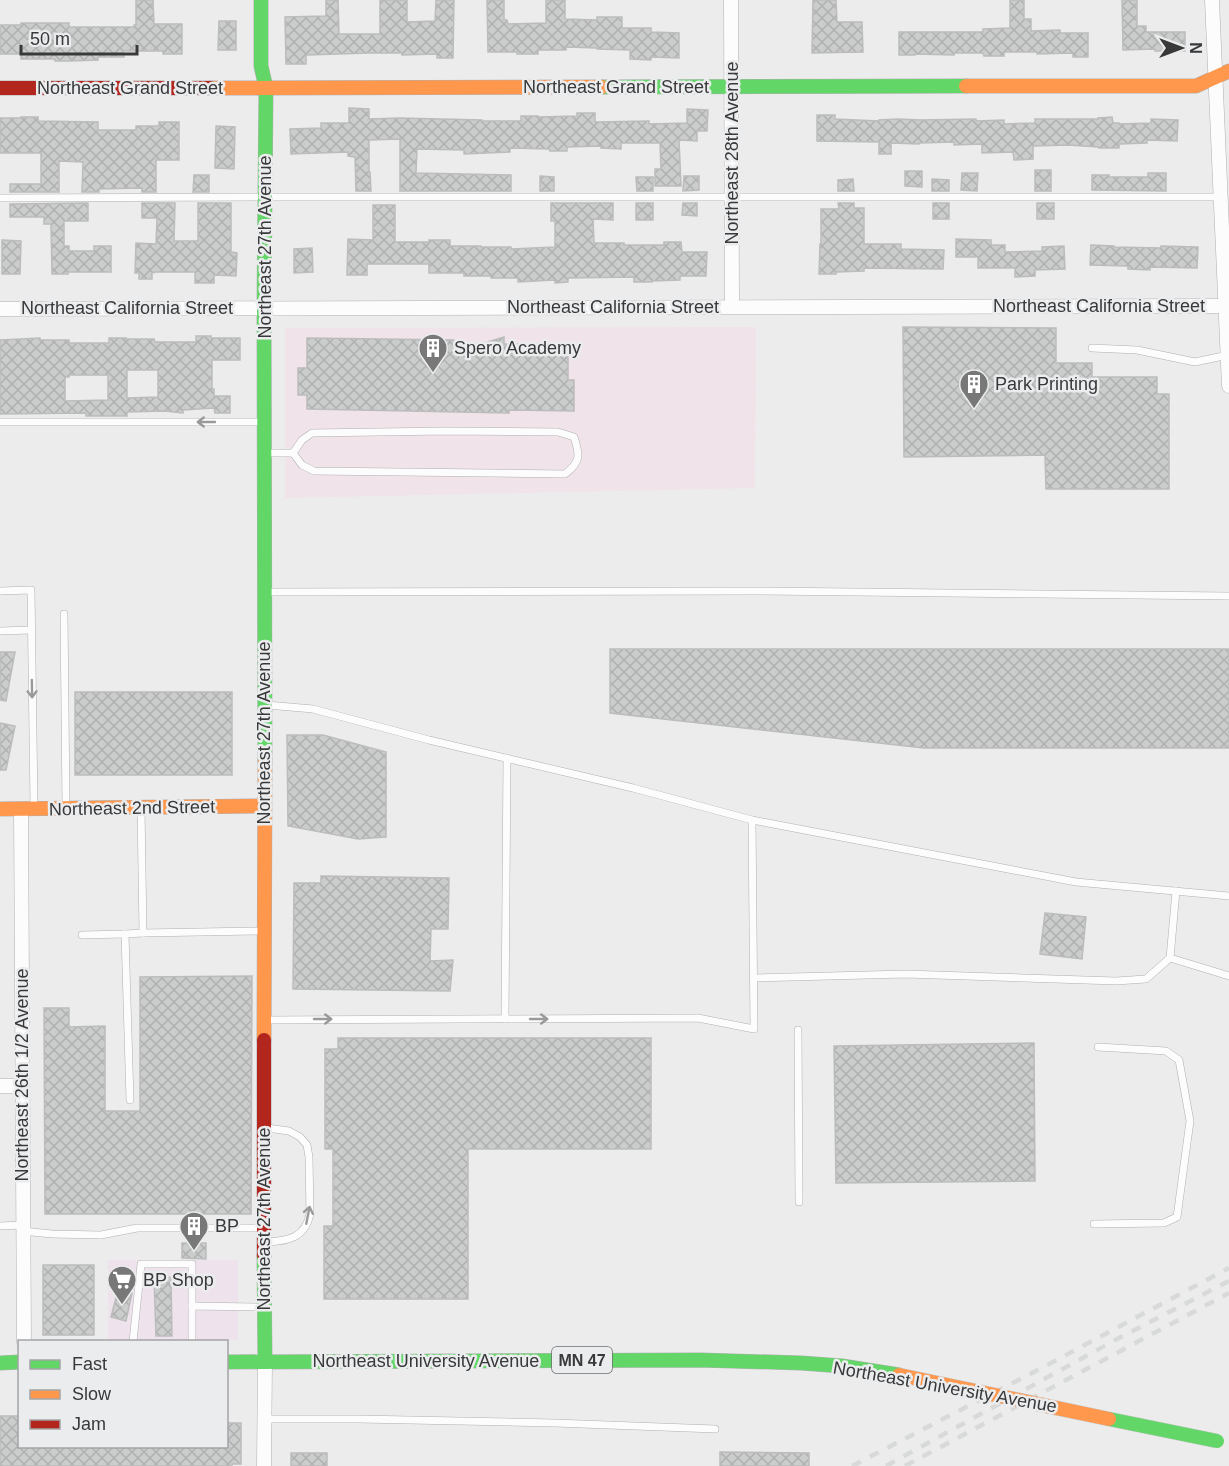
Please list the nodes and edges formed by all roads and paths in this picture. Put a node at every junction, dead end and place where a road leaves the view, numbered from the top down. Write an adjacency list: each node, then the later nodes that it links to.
1 (261, 0): 8 (street, Northeast 27th Avenue)
2 (731, 0): 6 (street, Northeast 28th Avenue)
3 (1212, 0): 5 (street)
4 (1229, 71): 5 (street, Northeast Grand Street)
5 (1216, 78): 6 (street, Northeast Grand Street); 11 (street)
6 (732, 87): 8 (street, Northeast Grand Street); 10 (street, Northeast 28th Avenue)
7 (0, 88): 8 (street, Northeast Grand Street)
8 (266, 88): 9 (street, Northeast 27th Avenue)
9 (265, 197): 10 (lane); 12 (lane); 15 (street, Northeast 27th Avenue)
10 (732, 197): 11 (lane); 16 (street, Northeast 28th Avenue)
11 (1221, 197): 13 (street)
12 (0, 198)
13 (1227, 267): 14 (street)
14 (1225, 306): 16 (street, Northeast California Street); 19 (street)
15 (264, 307): 16 (street, Northeast California Street); 17 (street, Northeast California Street); 22 (street, Northeast 27th Avenue)
16 (732, 307)
17 (0, 309)
18 (1092, 348): 19 (lane)
19 (1228, 355): 20 (street)
20 (1229, 386)
21 (0, 422): 22 (lane, one-way to 21)
22 (265, 422): 23 (street, Northeast 27th Avenue)
23 (265, 453): 24 (lane); 26 (street, Northeast 27th Avenue)
24 (293, 453): 24 (lane)
25 (0, 591): 29 (lane)
26 (265, 592): 27 (lane); 31 (street, Northeast 27th Avenue)
27 (1229, 596)
28 (64, 614): 35 (lane)
29 (31, 630): 30 (lane); 37 (lane, one-way to 37)
30 (0, 631)
31 (264, 705): 32 (lane); 33 (street, Northeast 27th Avenue)
32 (507, 758): 38 (lane); 48 (lane)
33 (264, 806): 34 (street, Northeast 2nd Street); 41 (street, Northeast 27th Avenue)
34 (141, 807): 35 (street, Northeast 2nd Street); 42 (lane)
35 (66, 808): 37 (street, Northeast 2nd Street)
36 (0, 809): 37 (street, Northeast 2nd Street)
37 (27, 809): 53 (street, Northeast 26th 1/2 Avenue)
38 (752, 820): 39 (lane); 47 (lane)
39 (1176, 891): 40 (lane); 45 (lane)
40 (1229, 897)
41 (264, 931): 42 (lane); 49 (street, Northeast 27th Avenue)
42 (143, 933): 43 (lane)
43 (125, 934): 44 (lane); 54 (lane)
44 (81, 935)
45 (1170, 957): 46 (lane); 47 (lane)
46 (1229, 976)
47 (753, 978): 48 (lane, one-way to 47)
48 (505, 1019): 49 (lane, one-way to 48)
49 (264, 1020): 55 (street, Northeast 27th Avenue)
50 (798, 1030): 56 (lane)
51 (1098, 1047): 57 (lane)
52 (0, 1086): 53 (street)
53 (21, 1086): 59 (street, Northeast 26th 1/2 Avenue)
54 (130, 1100)
55 (264, 1128): 60 (street, Northeast 27th Avenue); 60 (lane, one-way to 55)
56 (799, 1202)
57 (1094, 1224)
58 (0, 1226): 59 (lane)
59 (22, 1228): 60 (lane); 63 (street, Northeast 26th 1/2 Avenue)
60 (264, 1235): 62 (street, Northeast 27th Avenue)
61 (192, 1306): 62 (lane); 64 (lane); 65 (lane)
62 (264, 1308): 68 (street, Northeast 27th Avenue)
63 (24, 1340)
64 (133, 1340)
65 (192, 1340)
66 (18, 1362): 69 (street)
67 (228, 1362): 68 (street, Northeast University Avenue / MN 47)
68 (265, 1362): 70 (street, Northeast 27th Avenue); 72 (street, Northeast University Avenue / MN 47, bridge)
69 (0, 1363)
70 (264, 1419): 71 (lane); 73 (street, Northeast 27th Avenue)
71 (715, 1429)
72 (1223, 1442)
73 (264, 1466)

